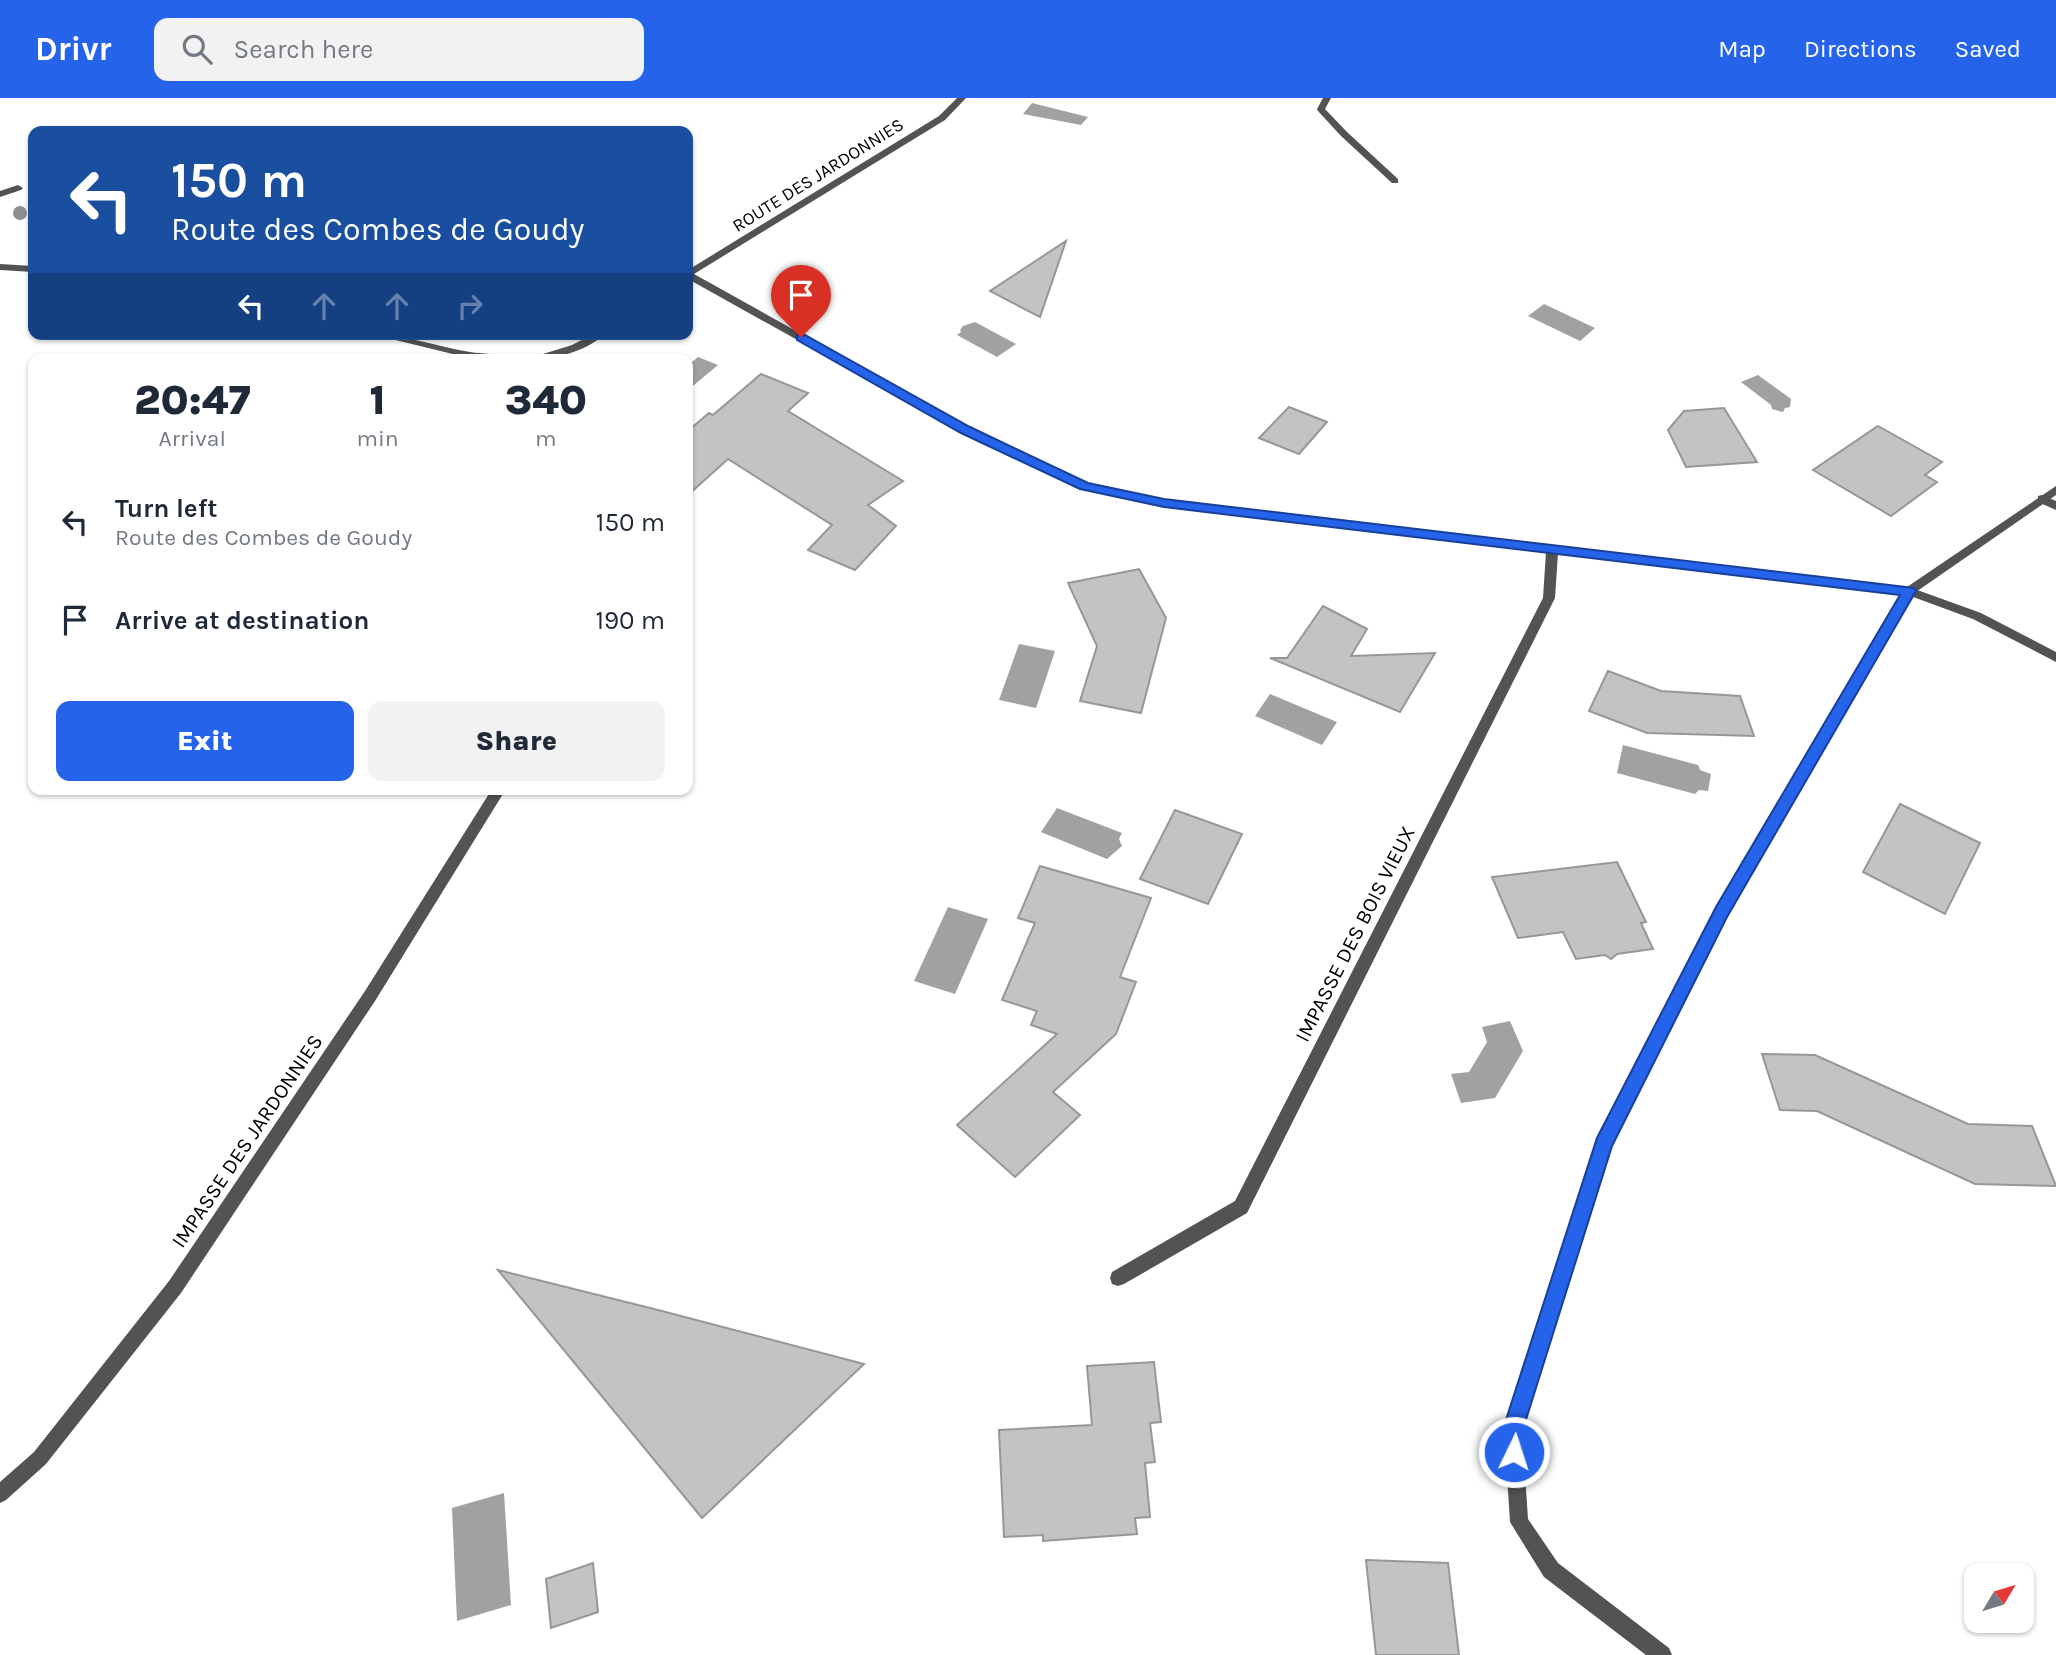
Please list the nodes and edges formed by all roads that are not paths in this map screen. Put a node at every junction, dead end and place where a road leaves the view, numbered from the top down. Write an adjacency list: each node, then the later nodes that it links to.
1 (962, 98): 8 (street, ROUTE DES JARDONNIES)
2 (1327, 98): 3 (street)
3 (1395, 181)
4 (18, 188): 5 (street)
5 (0, 194)
6 (0, 267): 7 (street)
7 (28, 269)
8 (693, 272)
9 (693, 278): 17 (street)
10 (403, 340): 12 (street)
11 (591, 340): 13 (street)
12 (465, 354)
13 (564, 354)
14 (2056, 490): 15 (street)
15 (2042, 499): 16 (street); 18 (street)
16 (2056, 506)
17 (1552, 549): 18 (street); 21 (street, IMPASSE DES BOIS VIEUX)
18 (1909, 591): 19 (street); 23 (street)
19 (2056, 657)
20 (495, 795): 22 (street, IMPASSE DES JARDONNIES)
21 (1118, 1278)
22 (0, 1494)
23 (1662, 1655)

